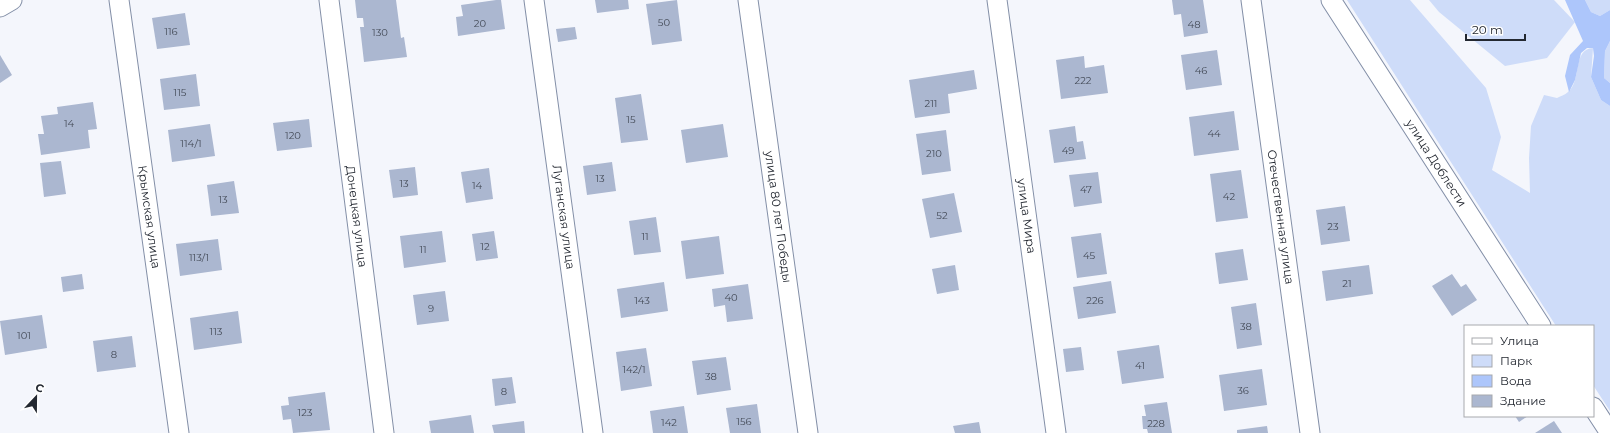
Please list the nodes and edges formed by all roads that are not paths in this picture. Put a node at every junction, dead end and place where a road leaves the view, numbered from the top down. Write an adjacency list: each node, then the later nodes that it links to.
1 (12, 0): 9 (street)
2 (118, 0): 12 (street, Крымская улица)
3 (329, 0): 13 (street, Донецкая улица)
4 (534, 0): 14 (street, Луганская улица)
5 (748, 0): 15 (street, улица 80 лет Победы)
6 (997, 0): 16 (street, улица Мира)
7 (1251, 0): 17 (street, Отечественная улица)
8 (1331, 0): 10 (street, улица Доблести)
9 (0, 7)
10 (1540, 325)
11 (1594, 409): 18 (street)
12 (179, 433)
13 (384, 433)
14 (593, 433)
15 (808, 433)
16 (1056, 433)
17 (1310, 433)
18 (1610, 433)

